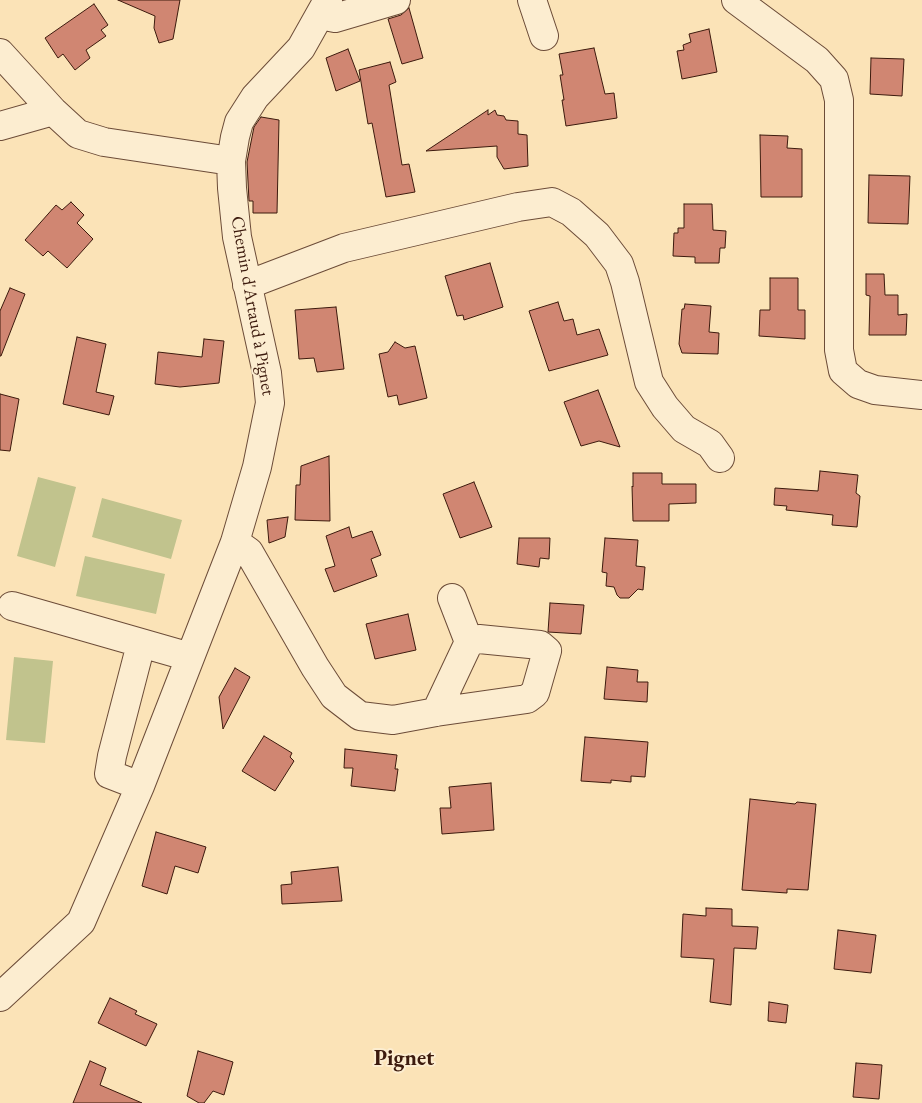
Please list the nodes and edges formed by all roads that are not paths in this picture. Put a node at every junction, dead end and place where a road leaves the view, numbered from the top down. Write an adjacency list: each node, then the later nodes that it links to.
1 (396, 0): 4 (street)
2 (532, 0): 5 (street)
3 (736, 0): 11 (street)
4 (324, 8): 9 (street, Chemin d'Artaud à Pignet)
5 (544, 36)
6 (0, 53): 7 (street)
7 (53, 111): 8 (street); 9 (street)
8 (0, 126)
9 (231, 161): 10 (street, Chemin d'Artaud à Pignet)
10 (247, 285): 12 (street); 13 (street, Chemin d'Artaud à Pignet)
11 (922, 395)
12 (720, 458)
13 (235, 542): 18 (street, Chemin d'Artaud à Pignet); 19 (street)
14 (452, 598): 16 (street)
15 (12, 606): 17 (street)
16 (469, 642): 19 (street); 19 (street)
17 (141, 644): 18 (street); 20 (street)
18 (190, 656): 20 (street, Chemin d'Artaud à Pignet)
19 (436, 712)
20 (140, 786): 21 (street, Chemin d'Artaud à Pignet)
21 (0, 996)

